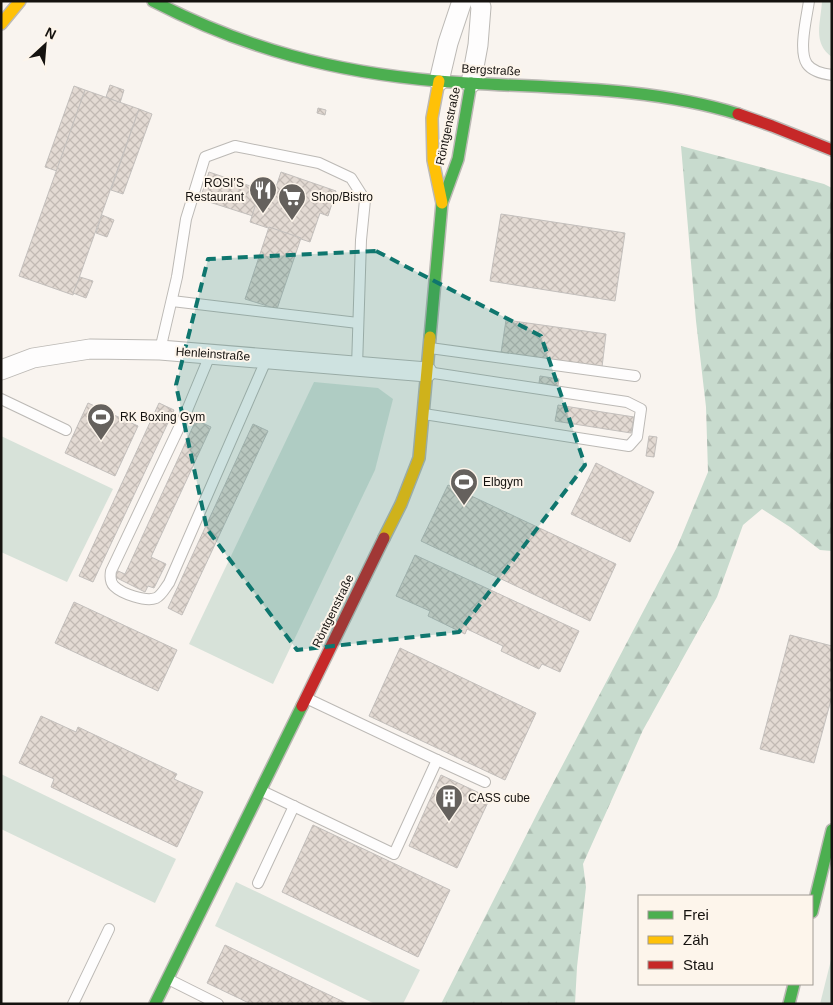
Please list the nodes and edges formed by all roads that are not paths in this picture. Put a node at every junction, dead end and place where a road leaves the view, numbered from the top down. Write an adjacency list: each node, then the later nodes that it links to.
1 (20, 1): 6 (main road)
2 (153, 1): 8 (main road, Bergstraße)
3 (462, 1): 8 (street)
4 (480, 1): 9 (street)
5 (809, 1): 7 (lane)
6 (1, 24)
7 (832, 75)
8 (439, 81): 9 (main road, Bergstraße); 11 (main road, Röntgenstraße)
9 (471, 83): 10 (main road, Bergstraße); 11 (main road, Röntgenstraße)
10 (832, 150)
11 (442, 203): 14 (main road, Röntgenstraße)
12 (172, 301): 13 (lane); 13 (lane); 15 (lane)
13 (358, 323): 18 (lane)
14 (430, 348): 20 (main road, Röntgenstraße); 21 (lane)
15 (160, 350): 16 (street, Henleinstraße); 19 (street, Henleinstraße)
16 (210, 355): 17 (street, Henleinstraße); 17 (lane)
17 (267, 358): 18 (street, Henleinstraße)
18 (357, 367): 20 (street, Henleinstraße)
19 (1, 370)
20 (427, 372): 23 (main road, Röntgenstraße); 23 (lane)
21 (635, 376)
22 (1, 399): 24 (lane)
23 (423, 414): 25 (main road, Röntgenstraße)
24 (66, 430)
25 (306, 698): 26 (lane); 28 (main road, Röntgenstraße)
26 (437, 760): 27 (lane); 29 (lane)
27 (486, 782)
28 (260, 790): 29 (lane); 34 (main road, Röntgenstraße)
29 (294, 806): 31 (lane)
30 (832, 830): 32 (main road)
31 (258, 883)
32 (813, 908)
33 (109, 929): 36 (lane)
34 (167, 979): 37 (main road, Röntgenstraße); 38 (lane)
35 (794, 985): 39 (main road)
36 (73, 1004)
37 (155, 1004)
38 (218, 1004)
39 (789, 1004)

